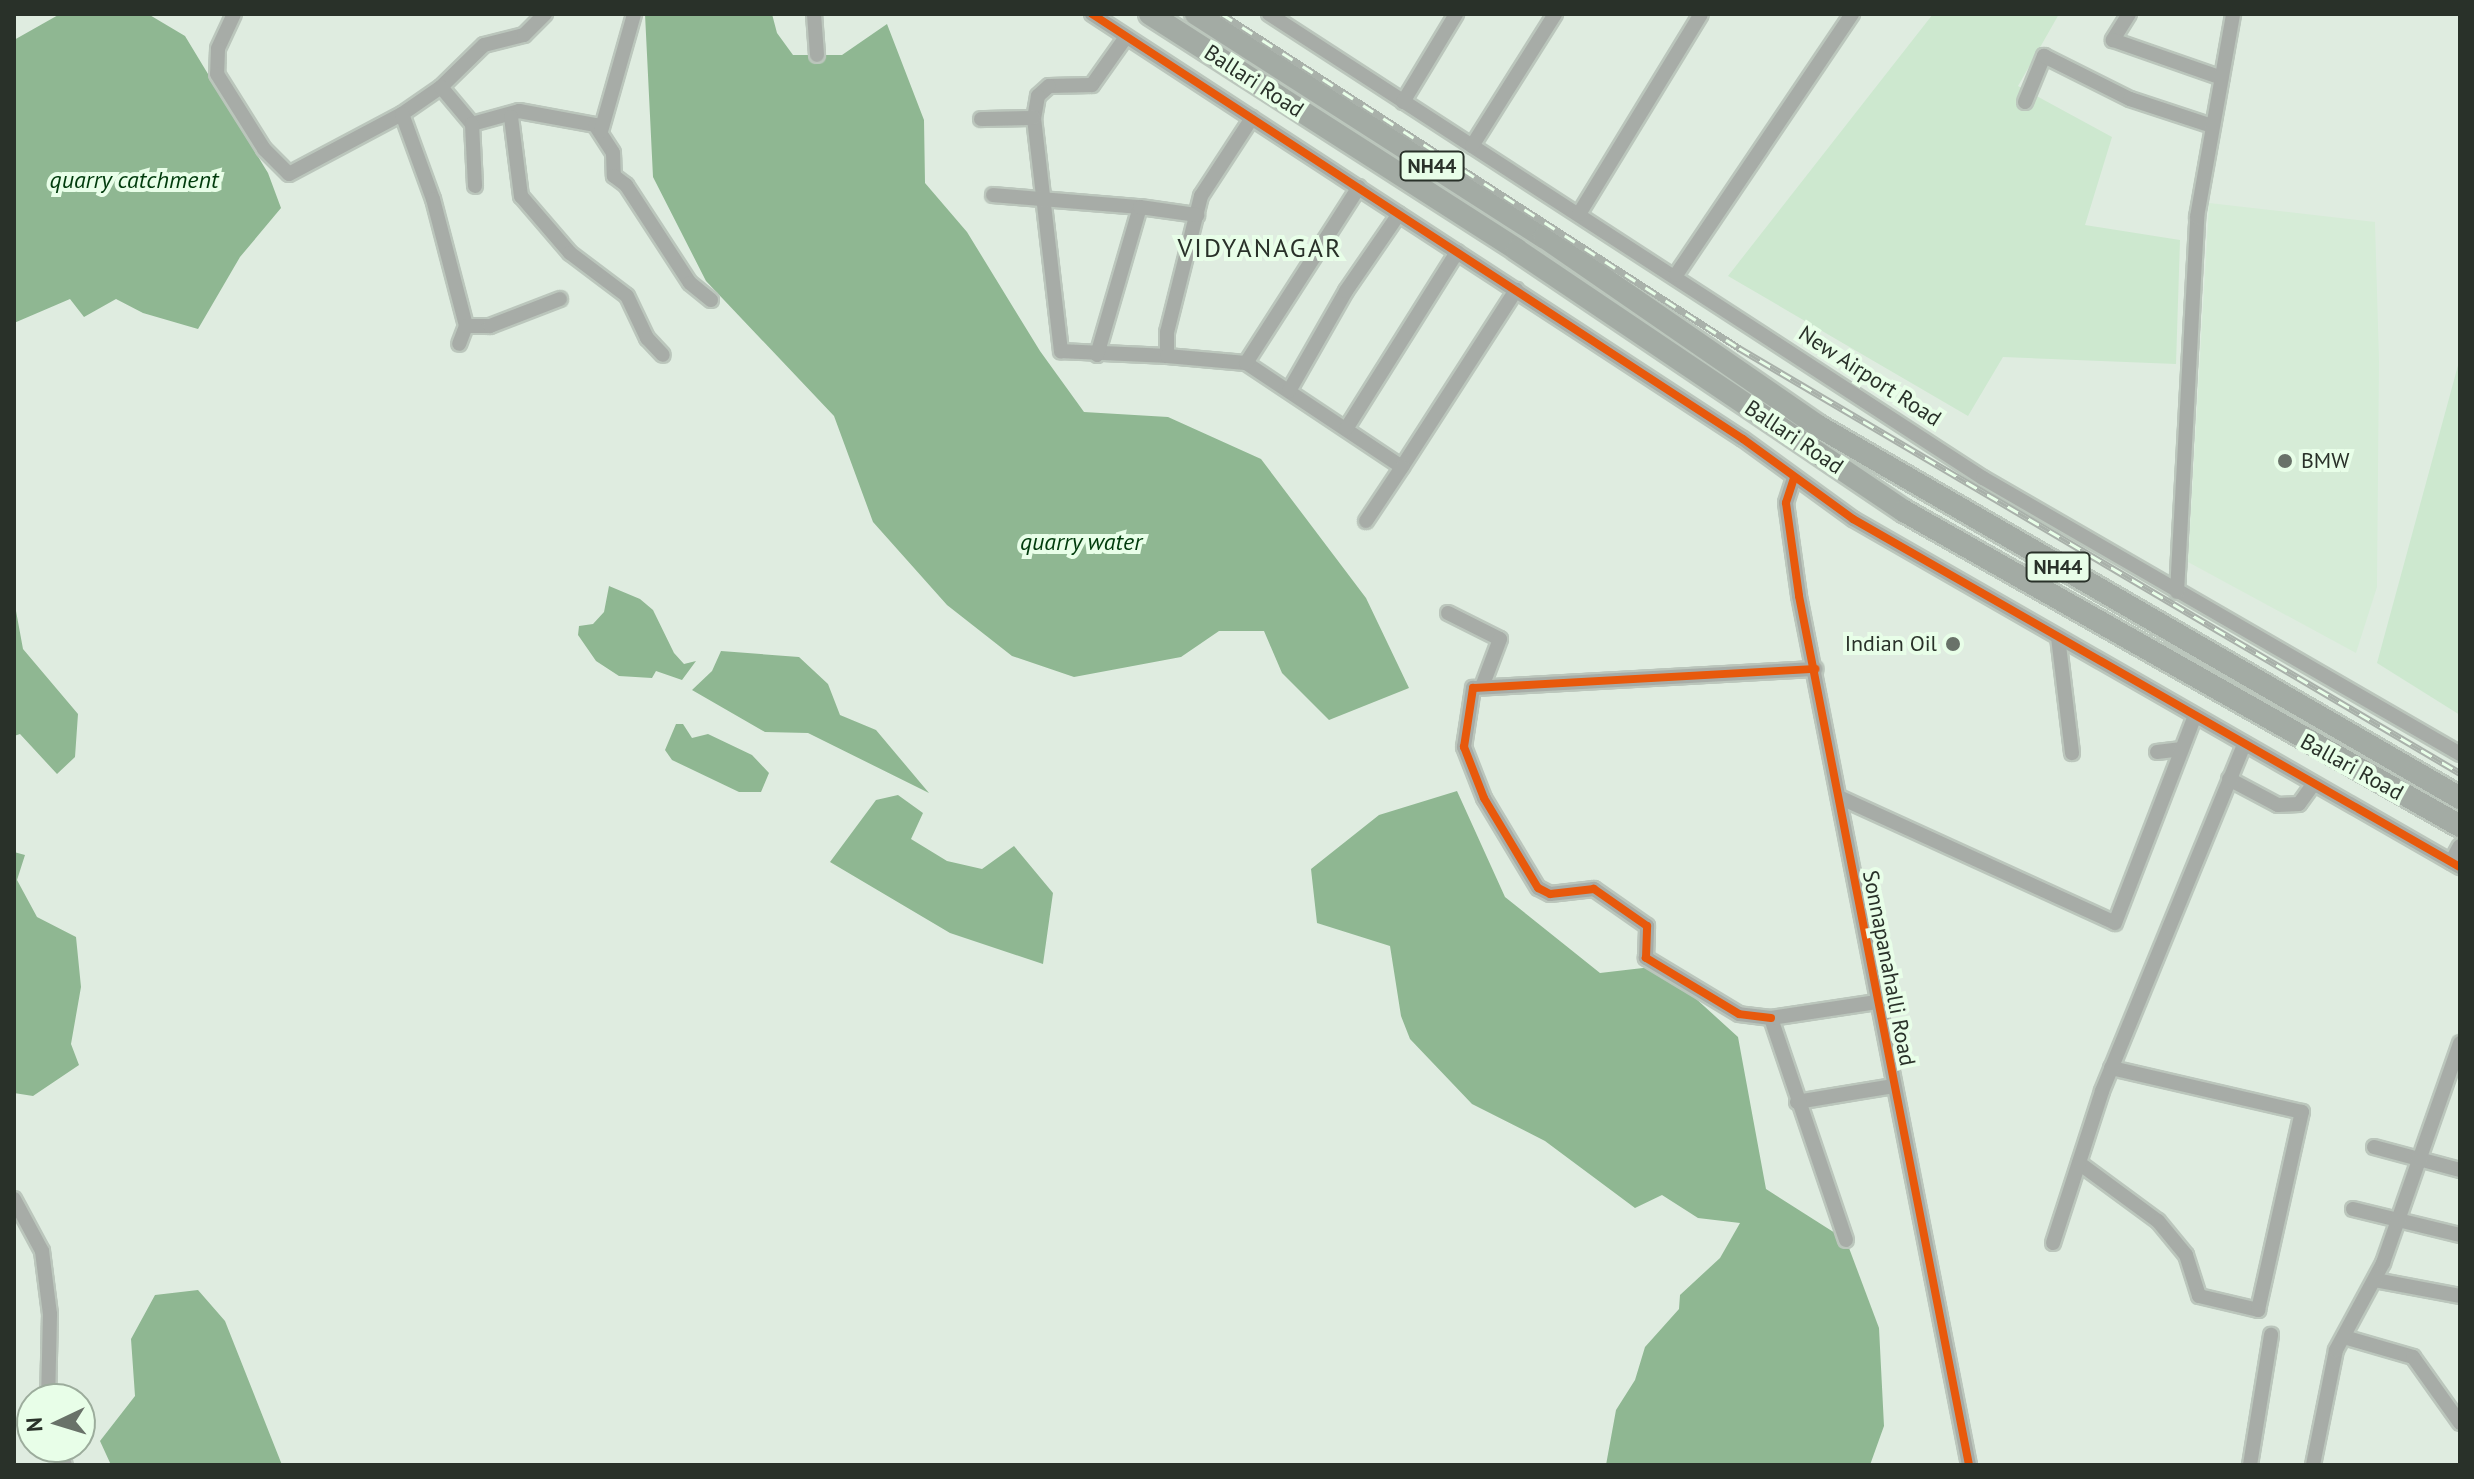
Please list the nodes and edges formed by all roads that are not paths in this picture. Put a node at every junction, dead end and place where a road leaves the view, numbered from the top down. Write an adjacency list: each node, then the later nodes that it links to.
1 (234, 14): 21 (street)
2 (545, 14): 18 (street)
3 (634, 14): 28 (street)
4 (814, 14): 16 (street)
5 (1092, 14): 15 (street)
6 (1150, 14): 69 (highway, Ballari Road / NH44)
7 (1196, 14): 68 (highway, Ballari Road / NH44)
8 (1269, 14): 19 (street, New Airport Road)
9 (1456, 14): 19 (street)
10 (1555, 14): 29 (street)
11 (1701, 14): 36 (street)
12 (1852, 14): 39 (street)
13 (2129, 14): 17 (street)
14 (2233, 14): 17 (street)
15 (1126, 37): 23 (street); 24 (street)
16 (817, 55)
17 (2222, 78): 27 (street)
18 (441, 87): 21 (street); 26 (street)
19 (1403, 102): 29 (street, New Airport Road)
20 (2025, 102): 27 (street)
21 (402, 114): 43 (street)
22 (511, 117): 26 (street); 28 (street); 45 (street)
23 (1034, 118): 25 (street); 33 (street)
24 (1252, 118): 31 (street); 37 (street)
25 (981, 119)
26 (472, 124): 30 (street)
27 (2212, 126): 54 (street)
28 (601, 131): 42 (street)
29 (1472, 146): 36 (street, New Airport Road)
30 (475, 186)
31 (1359, 187): 35 (street); 48 (street)
32 (993, 195): 33 (street)
33 (1044, 196): 34 (street); 46 (street)
34 (1140, 207): 37 (street); 46 (street)
35 (1399, 214): 38 (street); 49 (street)
36 (1579, 214): 39 (street, New Airport Road)
37 (1197, 215): 47 (street)
38 (1457, 252): 40 (street); 50 (street)
39 (1676, 275): 54 (street, New Airport Road)
40 (1516, 290): 51 (street); 52 (street)
41 (560, 299): 43 (street)
42 (711, 300)
43 (466, 326): 44 (street)
44 (459, 344)
45 (663, 355)
46 (1097, 355): 47 (street)
47 (1167, 356): 48 (street)
48 (1246, 363): 49 (street)
49 (1289, 391): 50 (street)
50 (1346, 429): 51 (street)
51 (1402, 467): 53 (street)
52 (1794, 478): 56 (street); 57 (street, Sonnapanahalli Road)
53 (1366, 521)
54 (2177, 592): 64 (street, New Airport Road)
55 (1448, 613): 58 (street)
56 (2058, 637): 59 (street); 63 (street)
57 (1815, 669): 58 (street); 67 (street, Sonnapanahalli Road)
58 (1482, 687): 72 (street)
59 (2195, 716): 60 (street); 61 (street)
60 (2244, 744): 65 (street); 66 (street)
61 (2182, 749): 62 (street); 67 (street)
62 (2157, 752)
63 (2072, 753)
64 (2460, 754)
65 (2229, 779): 66 (street); 74 (street)
66 (2312, 786): 70 (street)
67 (1839, 797): 71 (street, Sonnapanahalli Road)
68 (2460, 798)
69 (2459, 832): 70 (street)
70 (2455, 865)
71 (1877, 1002): 72 (street); 75 (street, Sonnapanahalli Road)
72 (1771, 1018): 76 (street)
73 (2460, 1043): 78 (street)
74 (2111, 1068): 79 (street); 79 (street)
75 (1894, 1086): 76 (street); 93 (street, Sonnapanahalli Road)
76 (1797, 1102): 85 (street)
77 (2374, 1147): 78 (street)
78 (2419, 1159): 80 (street); 83 (street)
79 (2079, 1163): 86 (street)
80 (2460, 1170)
81 (14, 1199): 91 (street)
82 (2353, 1209): 83 (street)
83 (2398, 1220): 84 (street); 87 (street)
84 (2460, 1235)
85 (1846, 1240)
86 (2053, 1243)
87 (2375, 1280): 88 (street); 90 (street)
88 (2460, 1296)
89 (2271, 1335): 94 (street)
90 (2344, 1337): 92 (street); 95 (street)
91 (48, 1383)
92 (2460, 1423)
93 (1969, 1465)
94 (2250, 1465)
95 (2313, 1465)

